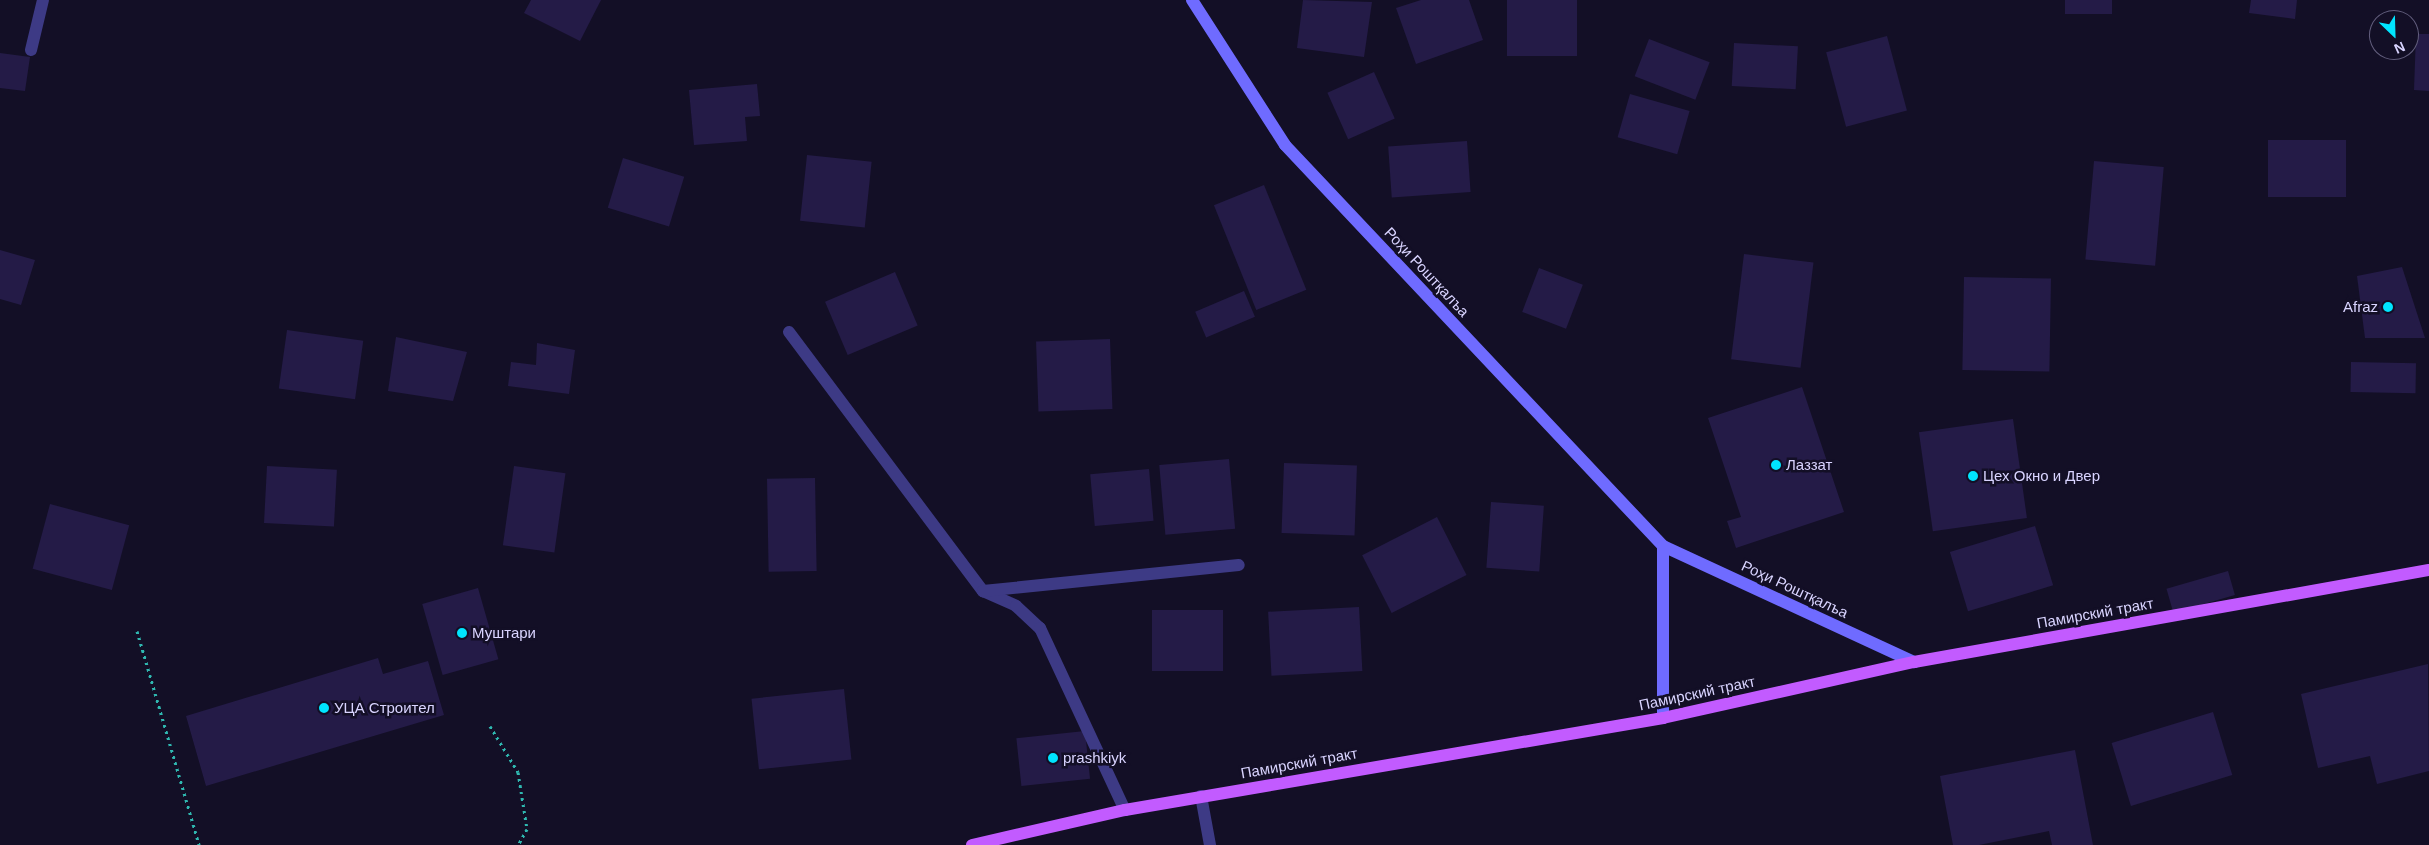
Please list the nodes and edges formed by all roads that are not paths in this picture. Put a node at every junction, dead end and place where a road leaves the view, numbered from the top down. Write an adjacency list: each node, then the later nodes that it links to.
1 (43, 0): 3 (street)
2 (1192, 0): 5 (main road, Роҳи Роштқалъа)
3 (31, 50)
4 (789, 332): 8 (street)
5 (1663, 546): 9 (main road, Роҳи Роштқалъа); 10 (main road)
6 (1239, 564): 8 (street)
7 (2429, 570): 9 (main road, Памирский тракт)
8 (983, 592): 12 (street)
9 (1914, 662): 10 (main road, Памирский тракт)
10 (1664, 718): 11 (main road, Памирский тракт)
11 (1201, 796): 12 (main road, Памирский тракт); 14 (street)
12 (1126, 810): 13 (main road, Памирский тракт)
13 (972, 845)
14 (1210, 845)

